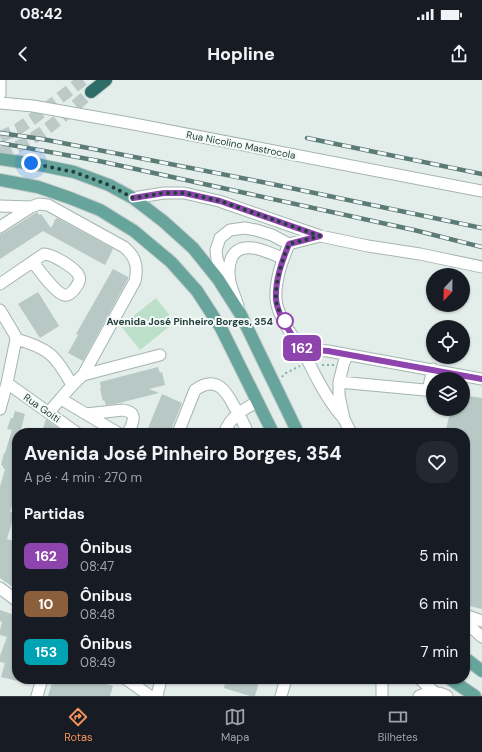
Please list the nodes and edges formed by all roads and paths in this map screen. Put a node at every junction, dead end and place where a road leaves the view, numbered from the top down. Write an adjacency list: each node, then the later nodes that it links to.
1 (0, 80): 4 (street)
2 (106, 80): 3 (highway)
3 (92, 92)
4 (0, 94)
5 (0, 103): 8 (street, Rua Nicolino Mastrocola)
6 (0, 159): 9 (main road)
7 (0, 180): 33 (main road)
8 (482, 190)
9 (133, 198): 13 (street); 21 (main road)
10 (0, 206): 11 (street)
11 (31, 207): 12 (street); 27 (street)
12 (0, 227)
13 (320, 236): 14 (street); 17 (street)
14 (289, 244): 15 (street); 18 (street)
15 (282, 258): 18 (street); 23 (street)
16 (33, 262): 19 (street)
17 (482, 267)
18 (230, 283): 21 (street)
19 (0, 284)
20 (0, 310): 22 (street)
21 (241, 315): 46 (main road)
22 (16, 339): 30 (street); 31 (street)
23 (302, 349): 24 (street); 38 (street)
24 (348, 355): 26 (street); 29 (street)
25 (160, 356): 27 (street)
26 (433, 369): 28 (street); 29 (street)
27 (83, 375): 30 (street)
28 (482, 379)
29 (338, 382): 38 (street)
30 (72, 385): 32 (street)
31 (4, 389): 34 (street); 35 (street, Rua Goiti)
32 (61, 399): 35 (street); 37 (street)
33 (257, 402): 36 (street); 45 (main road)
34 (0, 409)
35 (49, 412): 39 (street, Rua Goiti)
36 (238, 413): 42 (street); 43 (street); 44 (street)
37 (86, 414): 40 (street); 41 (street)
38 (344, 419): 47 (street)
39 (70, 428)
40 (110, 428)
41 (131, 428)
42 (180, 428)
43 (227, 428)
44 (246, 428)
45 (270, 428)
46 (296, 428)
47 (348, 428)
48 (0, 588): 49 (street)
49 (12, 597)
50 (470, 616): 51 (street)
51 (482, 621)
52 (470, 626): 53 (street)
53 (482, 637)
54 (470, 662): 55 (main road)
55 (482, 671)
56 (41, 684): 64 (street)
57 (133, 684): 65 (street)
58 (160, 684): 66 (street)
59 (285, 684): 67 (street)
60 (382, 684): 68 (street)
61 (425, 684): 63 (street)
62 (457, 684): 71 (main road)
63 (434, 692): 69 (street); 70 (street)
64 (37, 696)
65 (150, 696)
66 (157, 696)
67 (281, 696)
68 (382, 696)
69 (419, 696)
70 (447, 696)
71 (475, 696)

